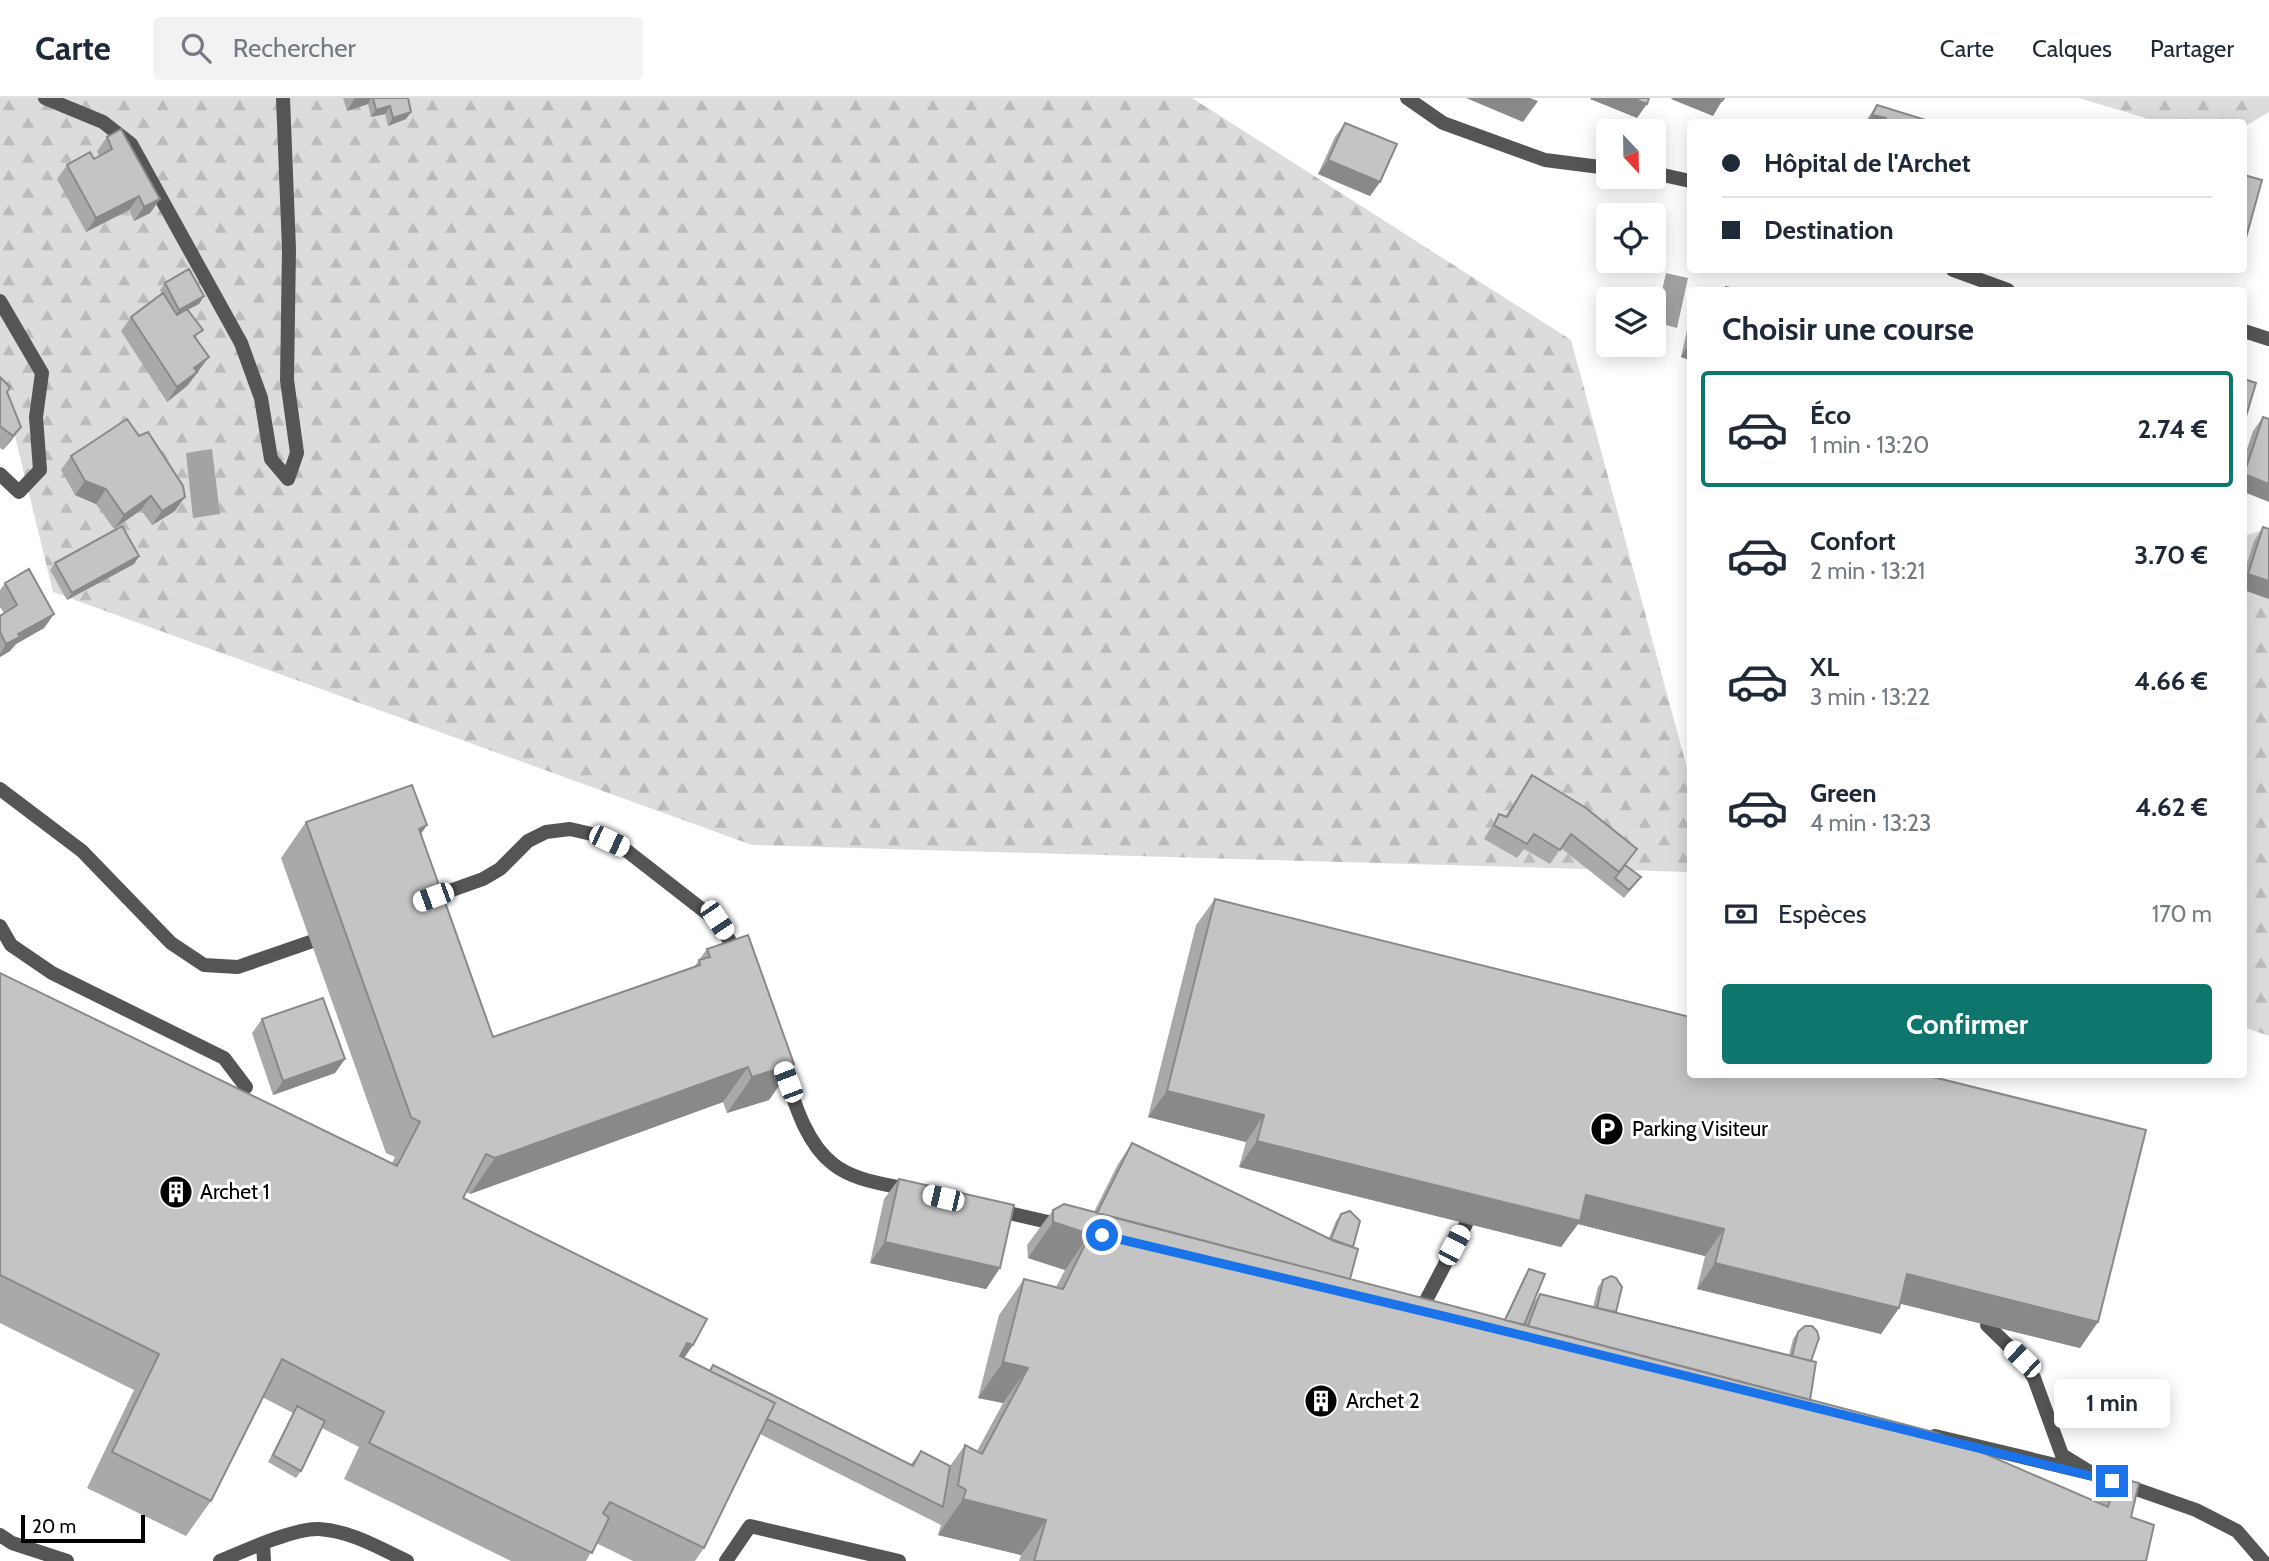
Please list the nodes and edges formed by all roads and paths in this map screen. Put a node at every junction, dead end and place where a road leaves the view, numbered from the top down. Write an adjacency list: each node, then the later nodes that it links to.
1 (46, 98): 2 (street)
2 (283, 98)
3 (1407, 98): 4 (street)
4 (1596, 166)
5 (1666, 176): 6 (street)
6 (1687, 180)
7 (1961, 273): 8 (street)
8 (2000, 287)
9 (0, 301): 12 (street)
10 (2247, 332): 11 (street)
11 (2269, 340)
12 (0, 474)
13 (0, 789): 16 (street)
14 (409, 906): 17 (street)
15 (0, 926): 19 (street)
16 (310, 942)
17 (747, 974)
18 (775, 1046): 20 (street)
19 (246, 1087)
20 (932, 1195)
21 (986, 1208): 23 (street)
22 (1466, 1224): 24 (street)
23 (1081, 1230)
24 (1393, 1304)
25 (1987, 1325): 27 (street)
26 (1918, 1432): 27 (street)
27 (2093, 1474): 36 (street)
28 (0, 1535): 30 (street)
29 (262, 1543): 31 (street); 32 (street); 33 (street)
30 (66, 1561)
31 (220, 1561)
32 (264, 1561)
33 (407, 1561)
34 (726, 1561): 35 (street)
35 (899, 1561)
36 (2263, 1561)

